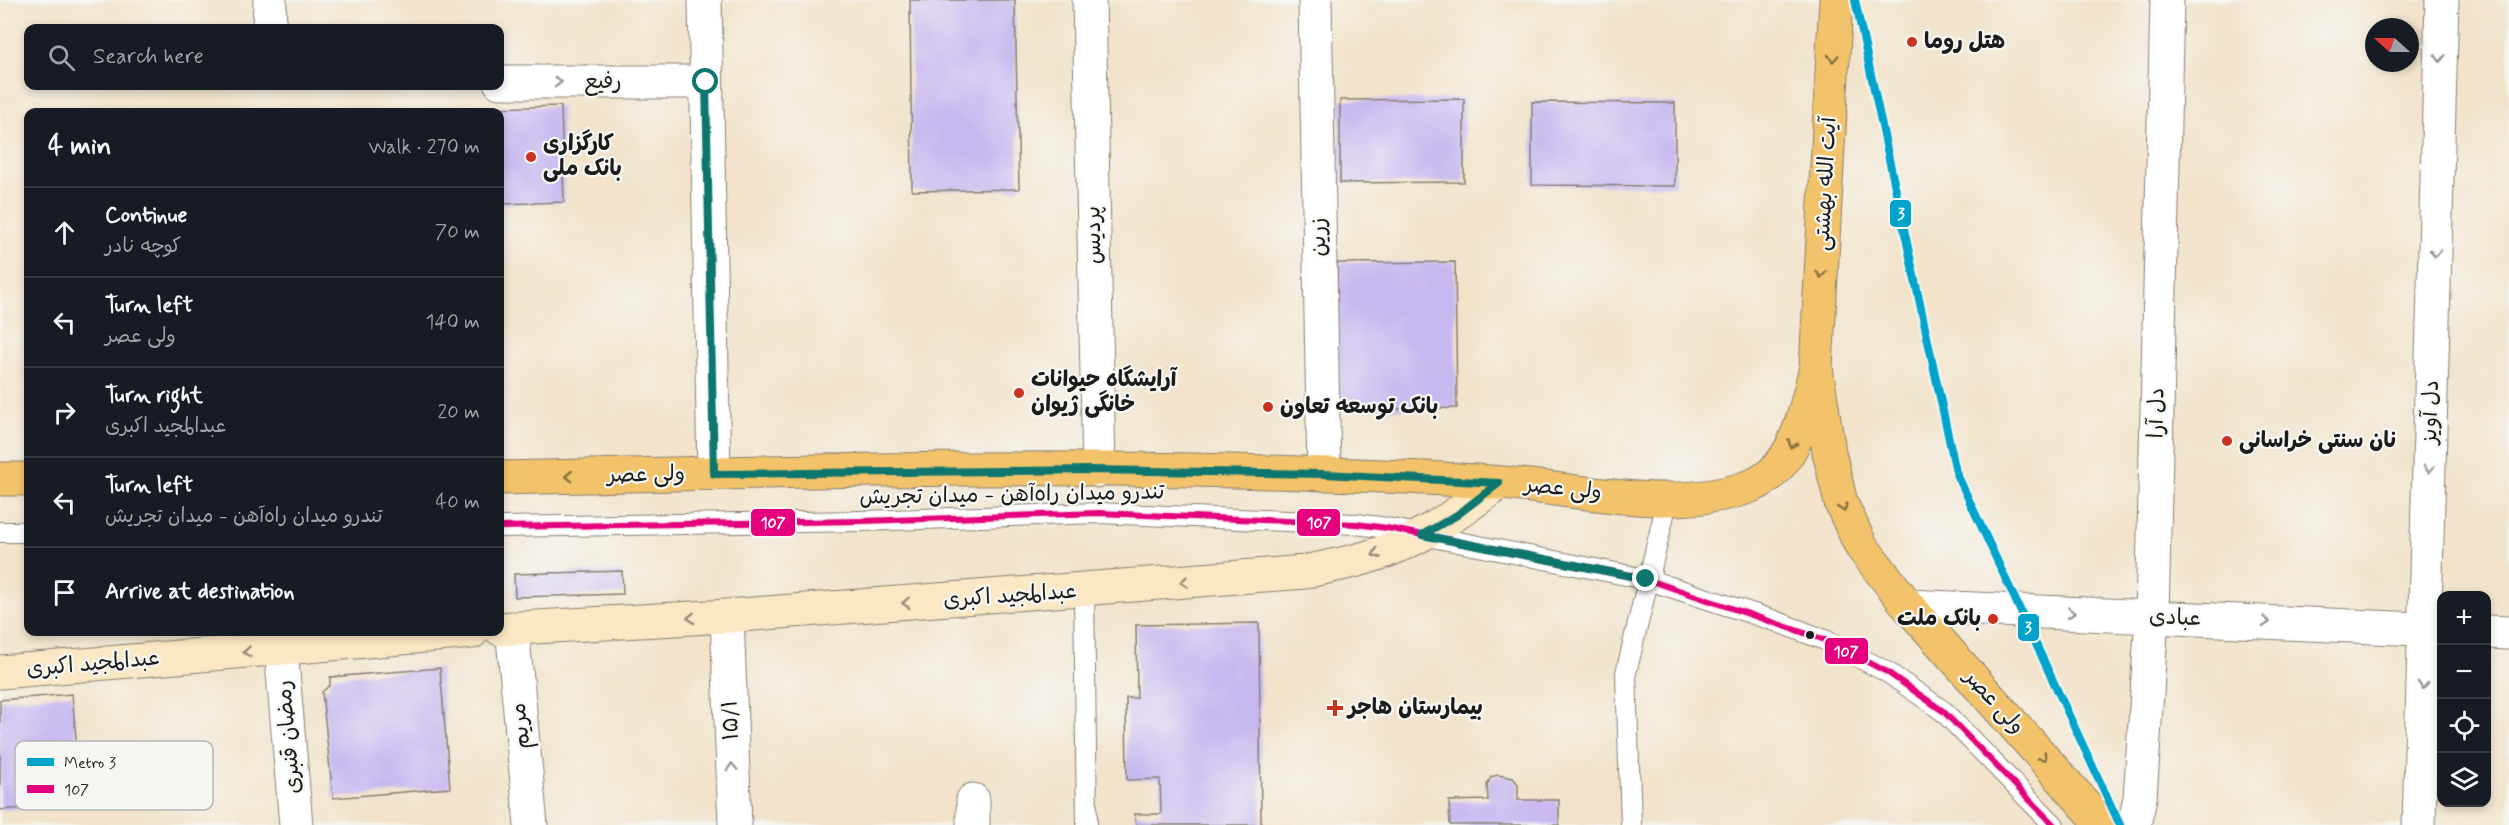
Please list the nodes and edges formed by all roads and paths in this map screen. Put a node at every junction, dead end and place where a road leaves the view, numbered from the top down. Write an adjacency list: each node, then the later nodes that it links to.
1 (270, 0): 8 (street)
2 (705, 0): 10 (street)
3 (1089, 0): 12 (street, پردیس)
4 (1314, 0): 14 (street, زرین)
5 (1836, 0): 11 (main road, آیت الله بهشتی, one-way to 11)
6 (2167, 0): 27 (street, دل آرا)
7 (2442, 0): 29 (street, دل آویز, one-way to 29)
8 (268, 24)
9 (504, 82): 10 (street, رفیع, one-way to 10)
10 (706, 82): 13 (street)
11 (1816, 368): 19 (main road, ولی عصر, one-way to 19); 25 (main road, ولی عصر, one-way to 25)
12 (1098, 471): 13 (main road, ولی عصر); 14 (main road, ولی عصر)
13 (714, 474): 15 (main road, ولی عصر, one-way to 15)
14 (1324, 474): 18 (main road, ولی عصر)
15 (504, 478)
16 (0, 479): 17 (main road)
17 (24, 479)
18 (1499, 483): 19 (main road, ولی عصر); 23 (street, عبدالمجید اکبری)
19 (1668, 498): 39 (lane)
20 (504, 527): 23 (lane, تندرو میدان راه‌آهن - میدان تجریش)
21 (0, 532): 22 (lane)
22 (24, 532)
23 (1422, 535): 24 (street, عبدالمجید اکبری, one-way to 24); 40 (lane, تندرو میدان راه‌آهن - میدان تجریش)
24 (1084, 590): 26 (street, عبدالمجید اکبری, one-way to 26); 38 (lane)
25 (1908, 606): 27 (street, عبادی, one-way to 27); 41 (main road, ولی عصر, one-way to 41)
26 (727, 616): 28 (street, عبدالمجید اکبری, one-way to 28); 37 (street, ۱۵/۱, one-way to 26)
27 (2152, 617): 29 (street, عبادی, one-way to 29); 42 (street, دل آرا)
28 (506, 628): 36 (street, مریم)
29 (2433, 629): 43 (street, دل آویز, one-way to 43)
30 (2491, 632): 31 (street)
31 (2509, 633)
32 (427, 636): 33 (street, عبدالمجید اکبری)
33 (281, 649): 34 (street, عبدالمجید اکبری, one-way to 34); 35 (street, رمضان قنبری)
34 (0, 672)
35 (296, 825)
36 (531, 825)
37 (735, 825)
38 (1087, 825)
39 (1631, 825)
40 (2054, 825)
41 (2103, 825)
42 (2134, 825)
43 (2419, 825)

